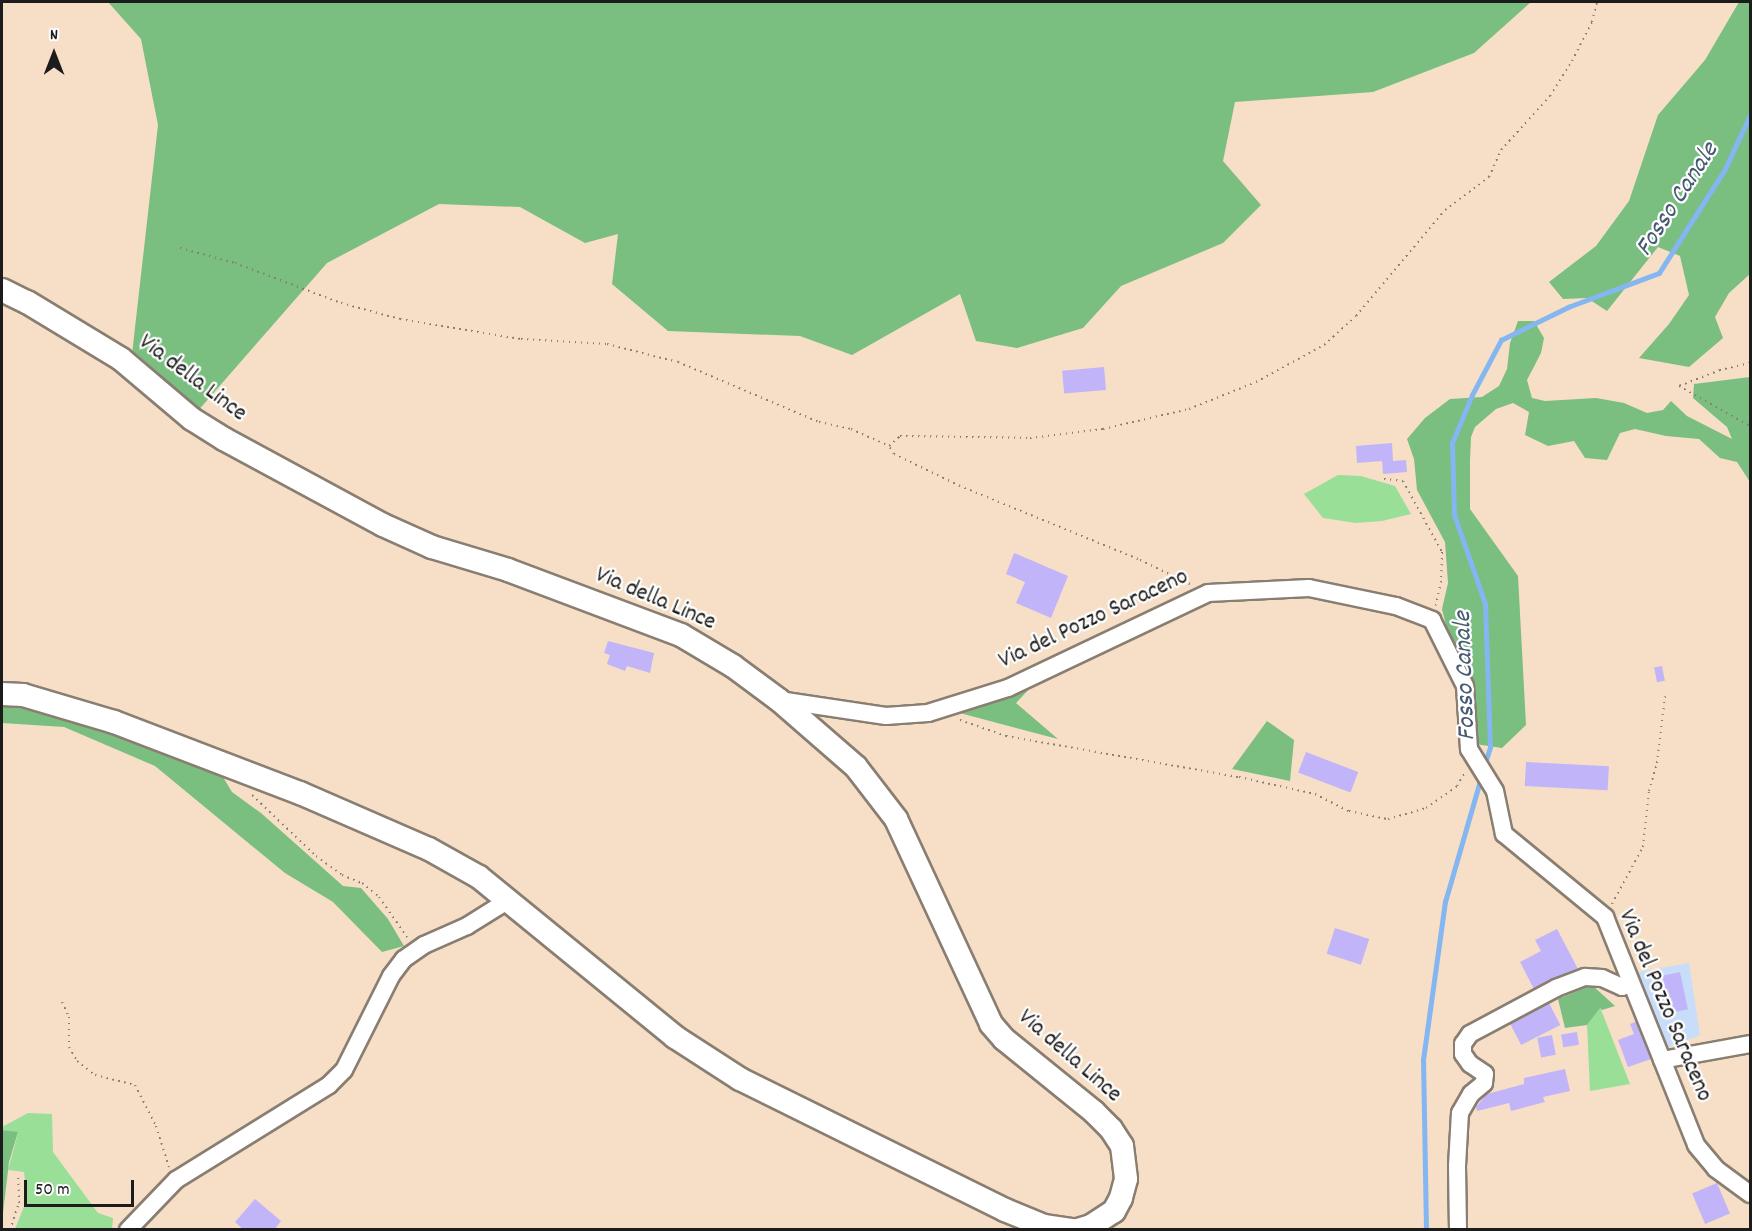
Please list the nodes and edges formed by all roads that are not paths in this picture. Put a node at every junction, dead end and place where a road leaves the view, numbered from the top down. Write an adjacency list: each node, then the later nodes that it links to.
1 (2, 291): 3 (street, Via della Lince)
2 (2, 694): 4 (street)
3 (779, 700): 5 (street, Via del Pozzo Saraceno); 11 (street, Via della Lince)
4 (507, 901): 9 (street); 10 (street)
5 (1631, 982): 7 (street, Via del Pozzo Saraceno); 12 (street)
6 (1750, 1044): 7 (street)
7 (1662, 1060): 8 (street, Via del Pozzo Saraceno)
8 (1750, 1194)
9 (137, 1227)
10 (1073, 1230)
11 (1078, 1230)
12 (1458, 1230)

